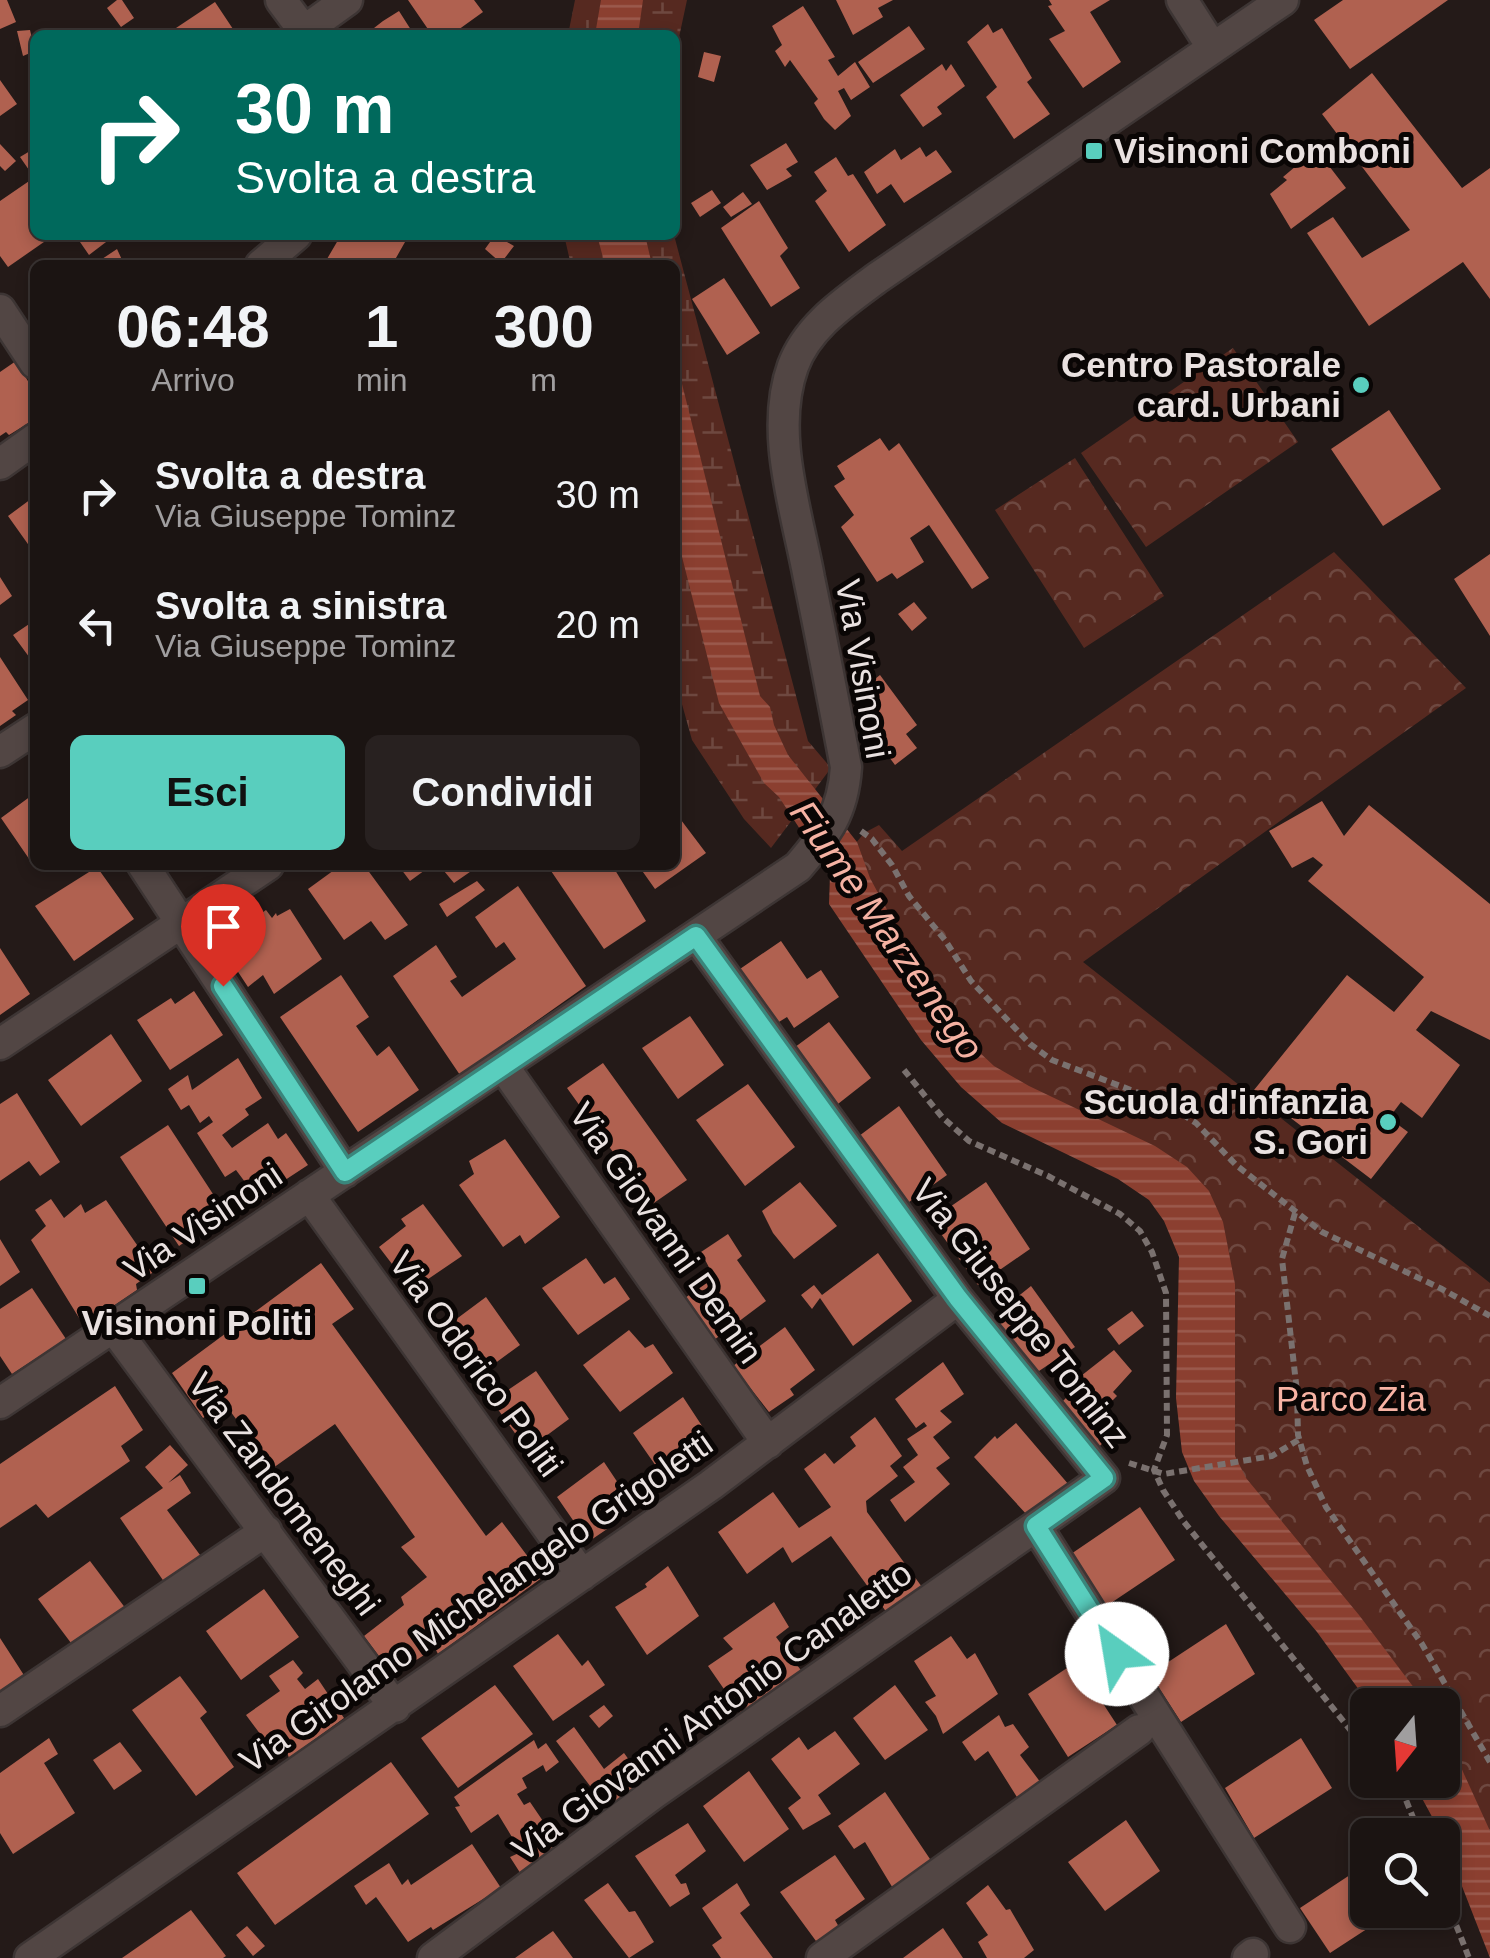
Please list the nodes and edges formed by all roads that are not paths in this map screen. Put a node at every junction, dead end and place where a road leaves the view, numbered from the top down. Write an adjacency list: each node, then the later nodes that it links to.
1 (281, 0): 5 (street)
2 (346, 0): 6 (street)
3 (1182, 0): 7 (street)
4 (1283, 0): 7 (street, Via Visinoni)
5 (304, 30)
6 (310, 30)
7 (1212, 47): 19 (street, Via Visinoni)
8 (290, 240): 9 (street)
9 (267, 260)
10 (0, 310): 11 (street)
11 (30, 355)
12 (30, 443): 13 (street)
13 (0, 464)
14 (30, 732): 15 (street)
15 (0, 752)
16 (146, 870): 18 (street)
17 (261, 870): 18 (street)
18 (182, 925): 20 (street); 22 (street)
19 (696, 936): 21 (street, Via Visinoni); 24 (street, Via Giuseppe Tominz)
20 (0, 1044)
21 (503, 1066): 22 (street, Via Visinoni); 27 (street, Via Giovanni Demin)
22 (345, 1172): 23 (street, Via Visinoni)
23 (309, 1196): 25 (street, Via Visinoni); 30 (street, Via Odorico Politi)
24 (958, 1298): 27 (street, Via Girolamo Michelangelo Grigoletti); 28 (street, Via Giuseppe Tominz)
25 (113, 1327): 26 (street, Via Visinoni); 29 (street, Via Zandomeneghi)
26 (0, 1402)
27 (768, 1443): 30 (street, Via Girolamo Michelangelo Grigoletti)
28 (1036, 1526): 34 (street); 36 (street, Via Giovanni Antonio Canaletto)
29 (266, 1531): 31 (street, Via Zandomeneghi); 32 (street)
30 (582, 1576): 31 (street, Via Girolamo Michelangelo Grigoletti)
31 (395, 1706): 35 (street, Via Girolamo Michelangelo Grigoletti)
32 (0, 1711)
33 (1139, 1730): 37 (street)
34 (1290, 1928)
35 (30, 1958)
36 (433, 1958)
37 (822, 1958)

